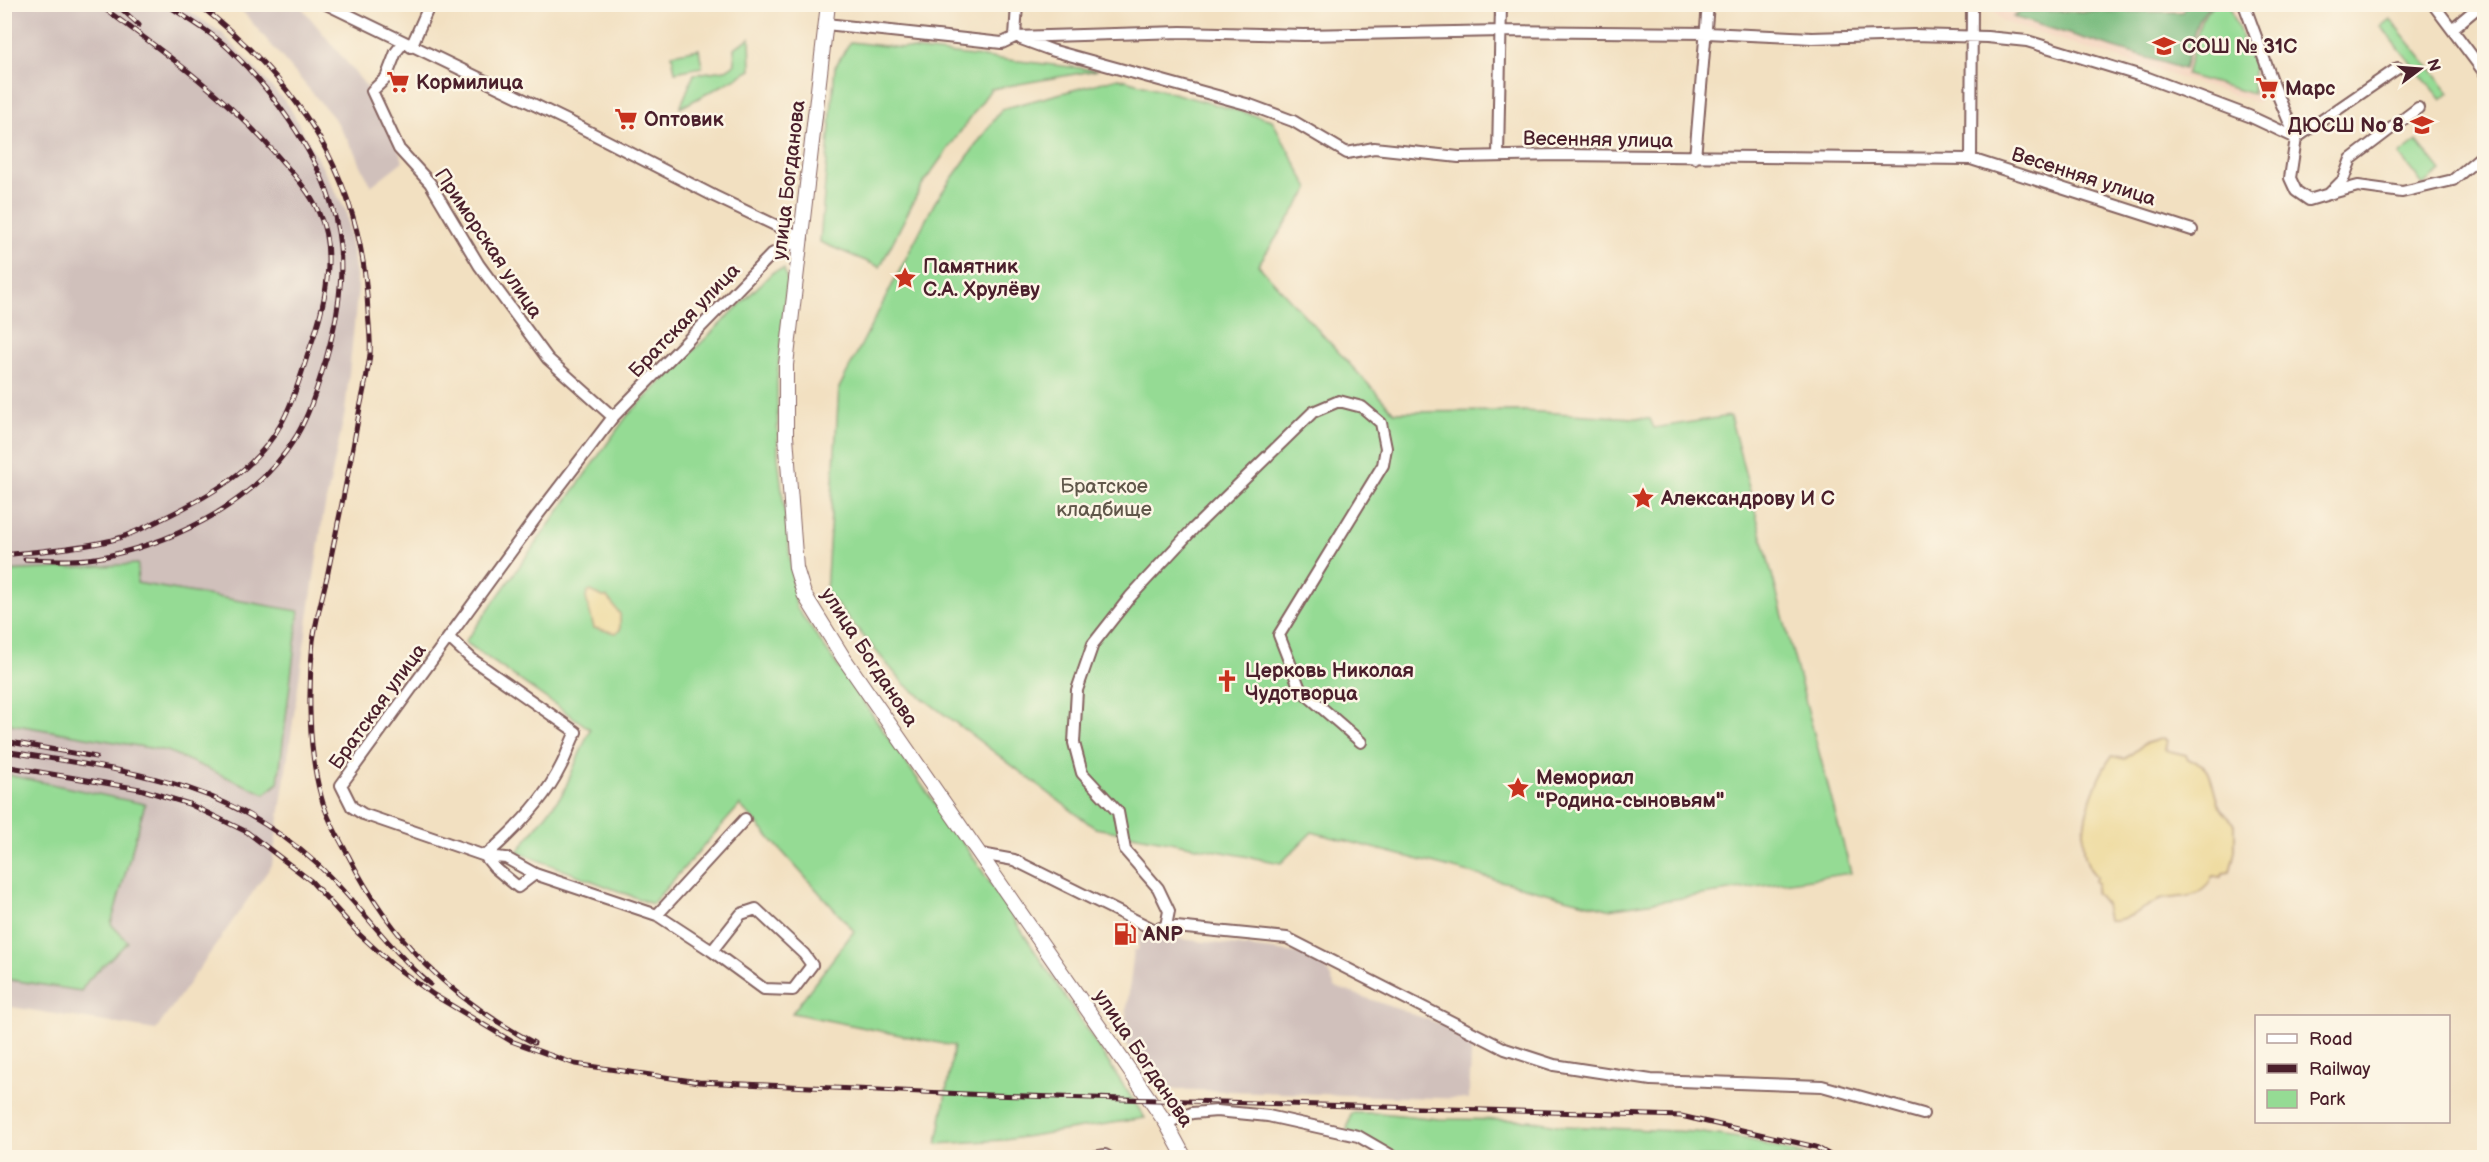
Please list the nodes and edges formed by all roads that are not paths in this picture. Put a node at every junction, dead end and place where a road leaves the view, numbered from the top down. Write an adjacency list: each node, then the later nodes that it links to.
1 (326, 4): 17 (street)
2 (430, 4): 17 (street)
3 (828, 4): 11 (main road, улица Богданова)
4 (1017, 4): 16 (street)
5 (1501, 4): 13 (street)
6 (1708, 4): 14 (street)
7 (1972, 4): 15 (street)
8 (2244, 4): 21 (street)
9 (2433, 4): 12 (street)
10 (2482, 4): 12 (street)
11 (826, 24): 16 (street); 28 (main road, улица Богданова)
12 (2452, 29): 19 (street)
13 (1502, 32): 14 (street); 16 (street); 23 (street)
14 (1707, 33): 15 (street); 24 (street)
15 (1971, 36): 21 (street); 25 (street)
16 (1015, 37): 23 (street, Весенняя улица)
17 (407, 45): 28 (street); 29 (street, Приморская улица)
18 (2398, 68): 21 (street)
19 (2484, 72)
20 (2418, 108): 26 (street)
21 (2296, 138): 26 (street)
22 (2484, 154): 26 (street)
23 (1498, 156): 24 (street, Весенняя улица)
24 (1695, 158): 25 (street, Весенняя улица)
25 (1971, 159): 27 (street, Весенняя улица)
26 (2329, 194)
27 (2192, 230)
28 (802, 238): 29 (street, Братская улица); 33 (main road, улица Богданова)
29 (613, 417): 30 (street, Братская улица)
30 (449, 638): 34 (street, Братская улица); 34 (street, Братская улица)
31 (1361, 741): 37 (street)
32 (745, 819): 36 (street)
33 (981, 854): 37 (street); 40 (main road, улица Богданова)
34 (485, 856): 35 (street); 35 (street)
35 (535, 874): 36 (street)
36 (657, 915): 38 (street)
37 (1166, 926): 39 (street)
38 (712, 951): 38 (street)
39 (1923, 1114)
40 (1166, 1123): 43 (main road, улица Богданова); 44 (street)
41 (1088, 1158): 42 (street)
42 (1110, 1158)
43 (1185, 1158)
44 (1396, 1158)

